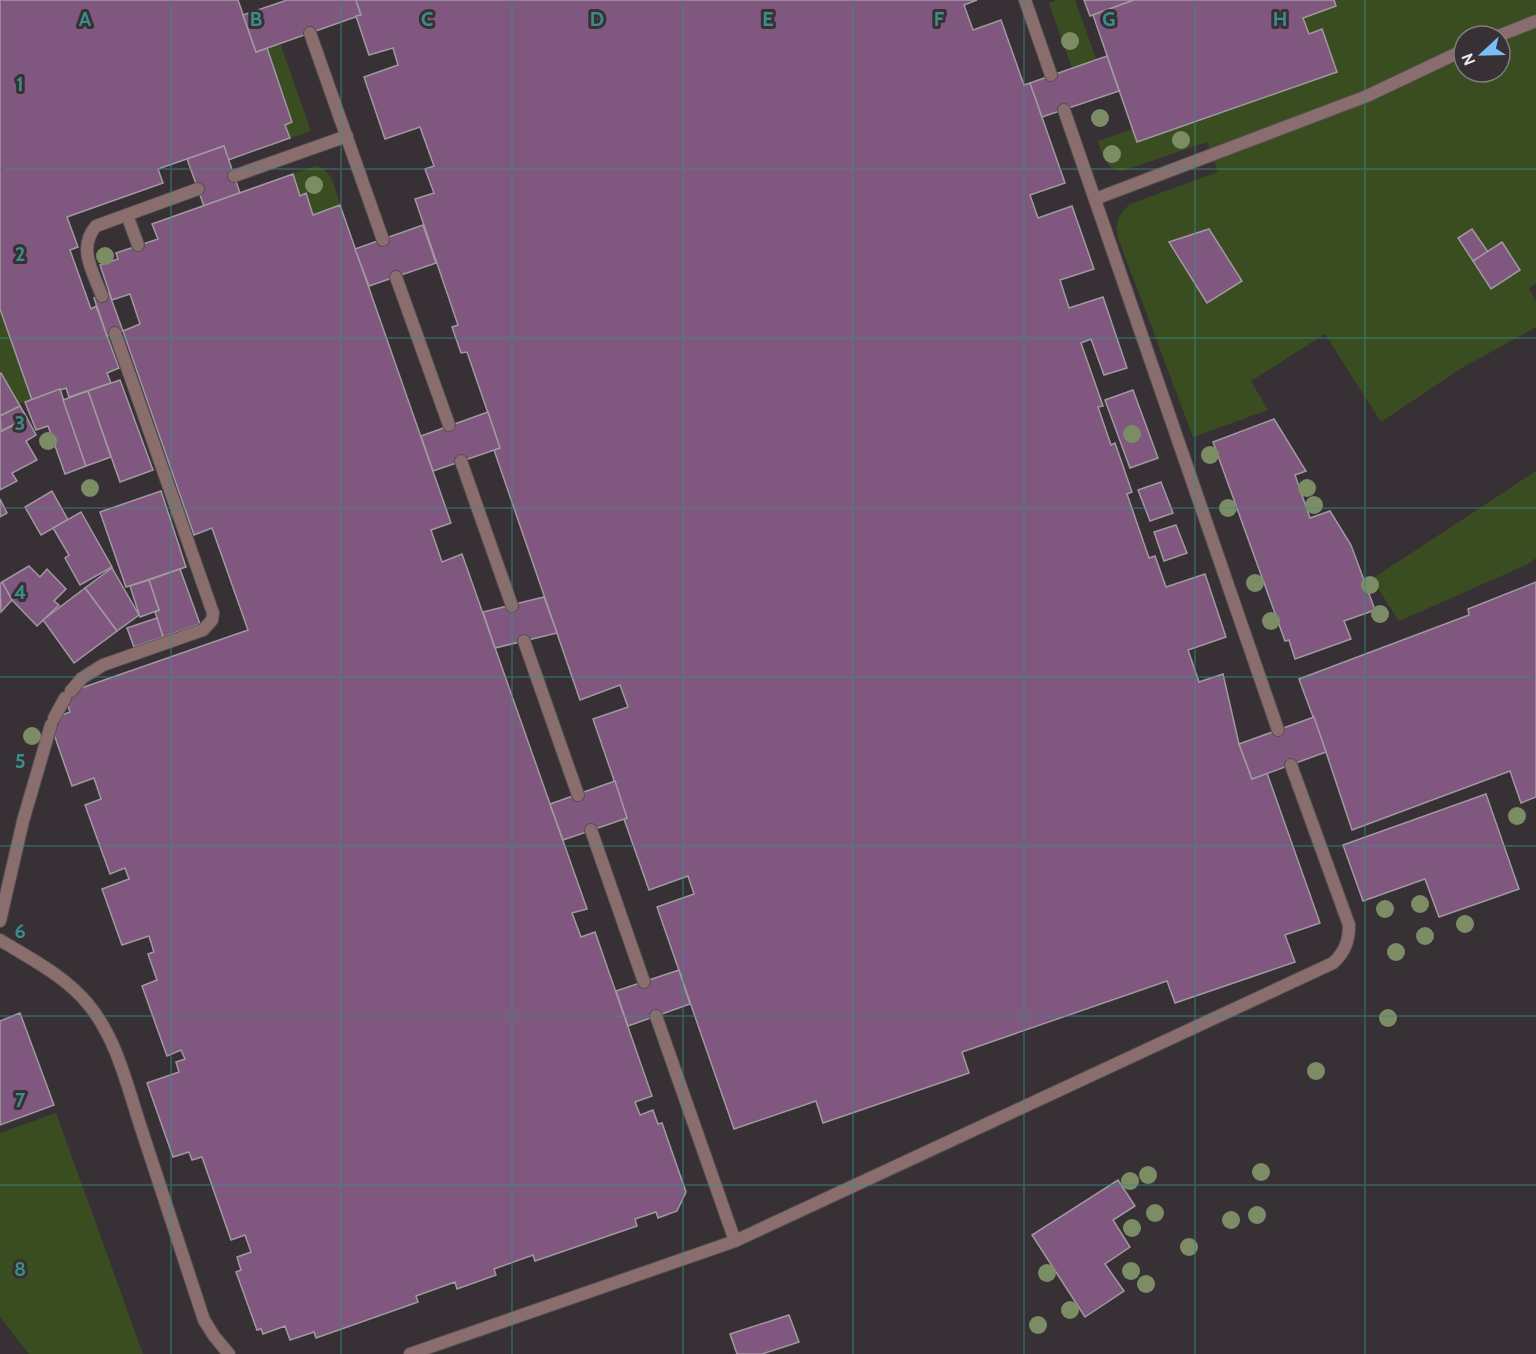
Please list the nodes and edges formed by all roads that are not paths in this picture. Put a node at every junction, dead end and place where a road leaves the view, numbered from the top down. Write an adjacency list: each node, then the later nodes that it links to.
1 (1025, 0): 6 (lane)
2 (1536, 21): 3 (lane)
3 (1512, 30)
4 (310, 33): 8 (lane)
5 (1452, 56): 11 (lane)
6 (1051, 75)
7 (1064, 110): 11 (lane)
8 (347, 136): 9 (lane); 13 (lane)
9 (234, 176)
10 (198, 189): 12 (lane)
11 (1095, 199): 22 (lane)
12 (127, 214): 14 (lane); 16 (lane)
13 (383, 240)
14 (138, 245)
15 (396, 277): 18 (lane)
16 (102, 296)
17 (115, 333): 26 (lane)
18 (449, 425)
19 (461, 461): 20 (lane)
20 (512, 606)
21 (524, 641): 24 (lane)
22 (1278, 730)
23 (1291, 765): 30 (lane)
24 (578, 795)
25 (591, 830): 28 (lane)
26 (0, 921)
27 (0, 940): 31 (lane)
28 (644, 982)
29 (656, 1016): 30 (lane)
30 (735, 1241): 32 (lane)
31 (229, 1354)
32 (410, 1354)

